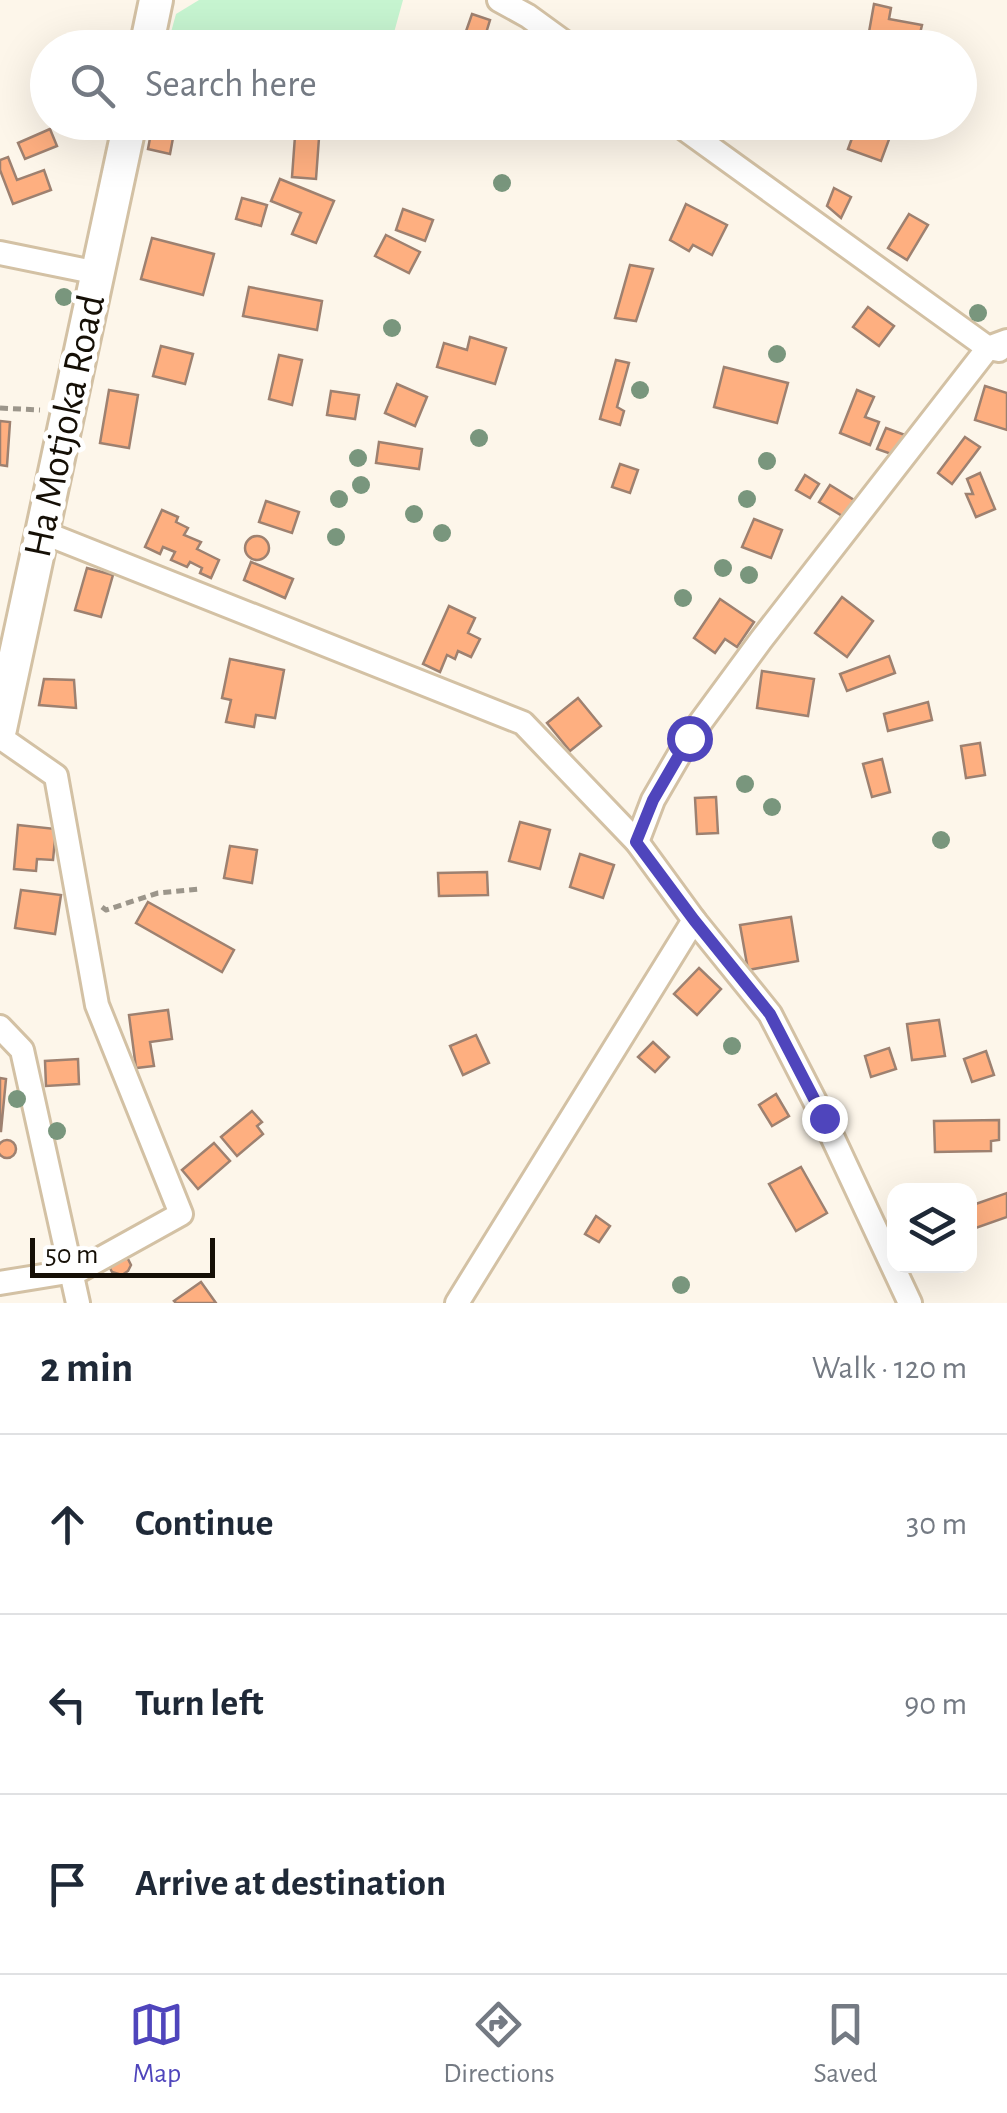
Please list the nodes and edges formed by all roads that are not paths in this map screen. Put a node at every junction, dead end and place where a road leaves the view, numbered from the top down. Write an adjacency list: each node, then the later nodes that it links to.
1 (156, 0): 3 (street)
2 (499, 0): 4 (street)
3 (150, 30)
4 (547, 30)
5 (126, 140): 8 (street, Ha Motjoka Road)
6 (701, 140): 9 (street)
7 (0, 253): 8 (street)
8 (98, 273): 10 (street, Ha Motjoka Road)
9 (1000, 346): 13 (street)
10 (42, 532): 11 (street, Ha Motjoka Road); 13 (street)
11 (0, 729)
12 (0, 738): 16 (street)
13 (636, 842): 14 (street)
14 (694, 920): 19 (street); 20 (street)
15 (0, 1027): 16 (street)
16 (70, 1271): 17 (street); 18 (street)
17 (0, 1282)
18 (78, 1303)
19 (457, 1303)
20 (910, 1303)

